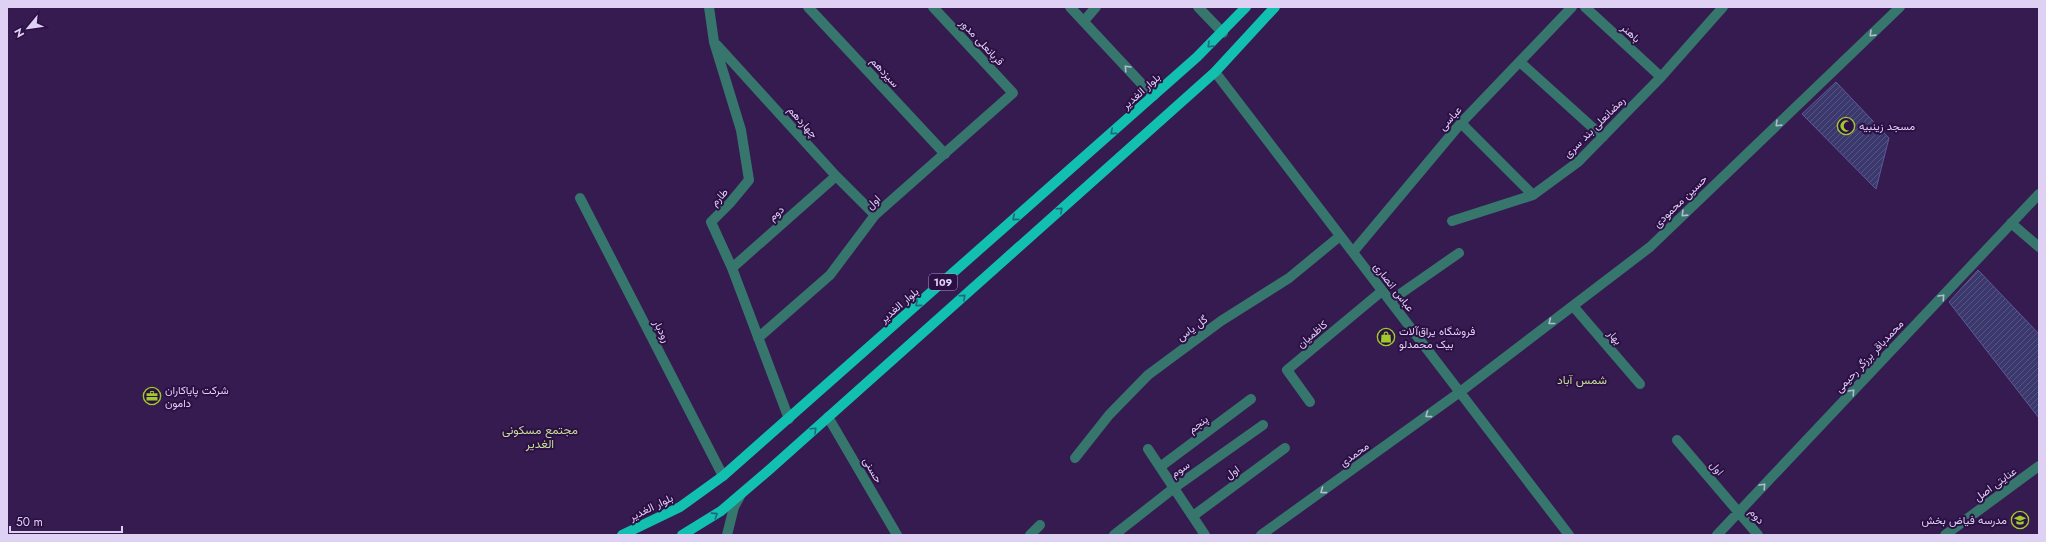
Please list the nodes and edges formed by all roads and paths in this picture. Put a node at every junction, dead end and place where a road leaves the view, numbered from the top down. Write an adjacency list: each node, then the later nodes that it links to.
1 (808, 7): 23 (street, سیزدهم)
2 (933, 7): 19 (street, قربانعلی مدور)
3 (1070, 7): 13 (street)
4 (1096, 7): 13 (street)
5 (1198, 7): 14 (street)
6 (1246, 7): 14 (main road, بلوار الغدیر / 109)
7 (1275, 7): 17 (main road, 109)
8 (1572, 7): 16 (street, عباسی)
9 (1585, 7): 18 (street, باهنر)
10 (1900, 7): 38 (street, حسین محمودی, one-way to 38)
11 (710, 8): 15 (street, طارم)
12 (1718, 9): 18 (street, رمضانعلی بند سری)
13 (1084, 21): 20 (street, one-way to 13)
14 (1223, 33): 20 (main road, بلوار الغدیر / 109, one-way to 20)
15 (714, 42): 24 (street, چهاردهم); 35 (street, طارم)
16 (1520, 62): 21 (street, عباسی); 22 (street)
17 (1214, 72): 31 (street, عباس انصاری); 44 (main road, 109, one-way to 17)
18 (1661, 77): 22 (street, رمضانعلی بند سری)
19 (1013, 93): 23 (street, اول)
20 (1153, 96): 45 (main road, بلوار الغدیر / 109, one-way to 45)
21 (1461, 123): 26 (street); 33 (street, عباسی)
22 (1603, 137): 26 (street, رمضانعلی بند سری)
23 (945, 154): 28 (street, اول)
24 (836, 176): 28 (street, چهاردهم); 35 (street, دوم)
25 (2039, 194): 30 (street, محمدباقر برزگر رحیمی)
26 (1533, 195): 29 (street, رمضانعلی بند سری)
27 (580, 198): 53 (street, رودبار)
28 (875, 216): 39 (street, اول)
29 (1452, 221)
30 (2012, 223): 32 (street); 56 (street, محمدباقر برزگر رحیمی, one-way to 30)
31 (1340, 236): 33 (street, عباس انصاری); 50 (street, گل یاس)
32 (2039, 247)
33 (1353, 252): 36 (street, عباس انصاری)
34 (1459, 252): 37 (street)
35 (732, 268): 39 (street, طارم)
36 (1382, 291): 37 (street, عباس انصاری); 43 (street, کاظمیان)
37 (1390, 301): 41 (street, عباس انصاری)
38 (1573, 306): 40 (street, بهار); 41 (street, حسین محمودی, one-way to 41)
39 (758, 338): 45 (street, طارم)
40 (1640, 384)
41 (1460, 392): 66 (street, محمدی, one-way to 66); 67 (street, عباس انصاری)
42 (1251, 400): 52 (street, پنجم)
43 (1310, 402)
44 (828, 417): 55 (main road, 109, one-way to 44); 62 (street, حسنی)
45 (789, 418): 53 (main road, بلوار الغدیر / 109)
46 (1263, 425): 54 (street, سوم)
47 (1677, 440): 56 (street, اول)
48 (1285, 448): 57 (street, اول)
49 (1148, 449): 52 (street)
50 (1075, 458)
51 (2039, 466): 70 (street, عنایتی اصل)
52 (1160, 467): 54 (street)
53 (723, 476): 59 (main road, بلوار الغدیر / 109)
54 (1174, 488): 57 (street); 64 (street, سوم)
55 (741, 495): 60 (main road, 109, one-way to 55); 61 (street)
56 (1738, 512): 68 (street, محمدباقر برزگر رحیمی); 69 (street, دوم)
57 (1193, 516): 65 (street)
58 (1040, 525): 63 (street)
59 (622, 535)
60 (682, 535)
61 (727, 535)
62 (897, 535)
63 (1030, 535)
64 (1114, 535)
65 (1205, 535)
66 (1261, 535)
67 (1569, 535)
68 (1717, 535)
69 (1758, 535)
70 (1945, 535)

